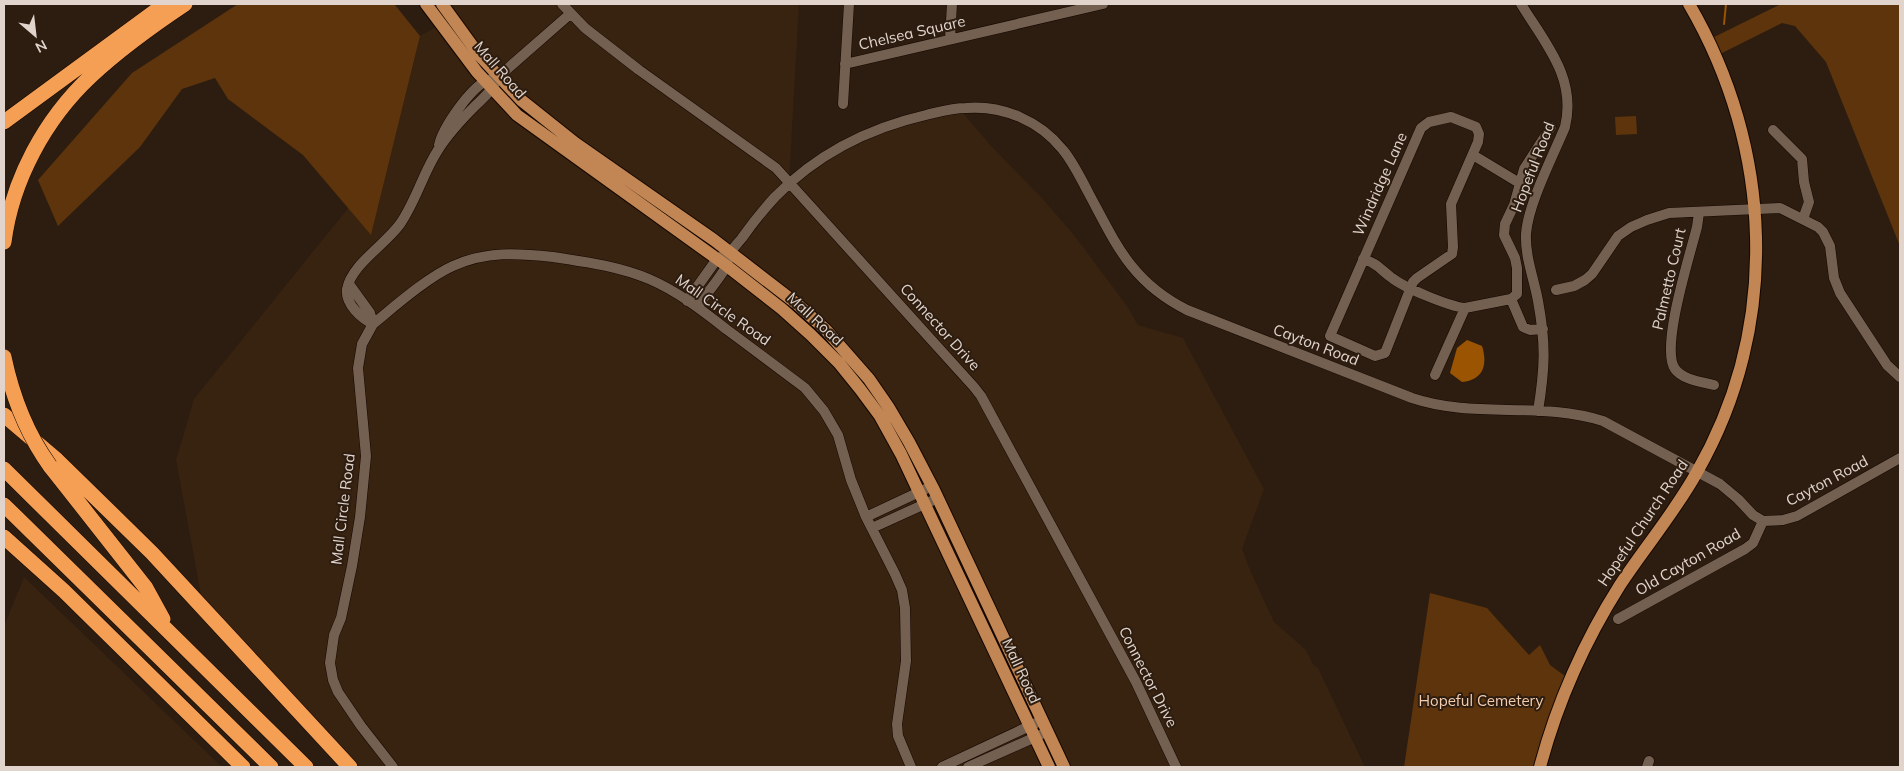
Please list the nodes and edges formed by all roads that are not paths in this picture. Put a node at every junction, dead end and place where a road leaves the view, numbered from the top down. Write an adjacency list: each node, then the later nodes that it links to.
1 (165, 4): 16 (highway)
2 (185, 4): 25 (highway)
3 (426, 4): 14 (main road, Mall Road)
4 (442, 4): 14 (main road, Mall Road)
5 (562, 4): 11 (street, Connector Drive)
6 (849, 4): 13 (street)
7 (952, 4): 12 (street)
8 (1103, 4): 12 (street, Chelsea Square)
9 (1521, 4): 36 (street, Hopeful Road)
10 (1689, 4): 22 (main road, Hopeful Church Road)
11 (570, 14): 14 (street); 20 (street, Connector Drive)
12 (950, 39): 13 (street, Chelsea Square)
13 (845, 64): 15 (street)
14 (492, 82): 26 (main road, Mall Road); 28 (main road, Mall Road); 35 (street)
15 (843, 104)
16 (4, 122)
17 (1551, 126): 21 (street)
18 (1773, 130): 24 (street)
19 (1473, 155): 21 (street); 27 (street, Windridge Lane); 29 (street, Windridge Lane)
20 (789, 183): 26 (street, Cayton Road); 41 (street, Cayton Road); 68 (street, Connector Drive)
21 (1521, 184): 31 (street)
22 (1755, 209): 23 (street, Palmetto Court); 24 (street, Palmetto Court); 45 (main road, Hopeful Church Road)
23 (1699, 213): 30 (street, Palmetto Court); 40 (street, Palmetto Court)
24 (1803, 219): 39 (street, Palmetto Court)
25 (4, 242)
26 (730, 253): 28 (street); 46 (main road, Mall Road)
27 (1363, 259): 29 (street, Windridge Lane); 29 (street, Windridge Lane)
28 (722, 263): 32 (street); 33 (street); 47 (main road, Mall Road)
29 (1411, 288): 34 (street, Windridge Lane)
30 (1556, 290)
31 (1511, 299): 34 (street, Windridge Lane); 36 (street)
32 (687, 301): 33 (street, Mall Circle Road); 35 (street, Mall Circle Road)
33 (697, 307): 50 (street, Mall Circle Road)
34 (1465, 308): 38 (street)
35 (373, 324): 62 (street, Mall Circle Road)
36 (1543, 329): 41 (street, Hopeful Road)
37 (4, 357): 55 (highway, bridge)
38 (1435, 375)
39 (1900, 377)
40 (1714, 385)
41 (1538, 411): 45 (street, Cayton Road)
42 (4, 415): 61 (highway)
43 (1900, 458): 51 (street, Cayton Road)
44 (4, 469): 55 (highway)
45 (1698, 472): 51 (street, Cayton Road); 69 (main road, Hopeful Church Road)
46 (932, 486): 47 (street); 48 (main road, Mall Road)
47 (921, 498): 48 (street); 50 (street); 52 (street); 57 (main road, Mall Road)
48 (938, 498): 56 (main road, Mall Road)
49 (4, 506): 59 (highway)
50 (866, 517): 52 (street, Mall Circle Road)
51 (1763, 521): 54 (street, Old Cayton Road)
52 (872, 528): 63 (street, Mall Circle Road)
53 (4, 537): 58 (highway)
54 (1618, 619)
55 (170, 634): 60 (highway)
56 (1044, 727): 57 (street); 67 (main road, Mall Road)
57 (1032, 732): 64 (street); 65 (street); 66 (main road, Mall Road)
58 (243, 767)
59 (271, 767)
60 (306, 767)
61 (350, 767)
62 (394, 767)
63 (911, 767)
64 (942, 767)
65 (968, 767)
66 (1049, 767)
67 (1064, 767)
68 (1176, 767)
69 (1540, 767)

